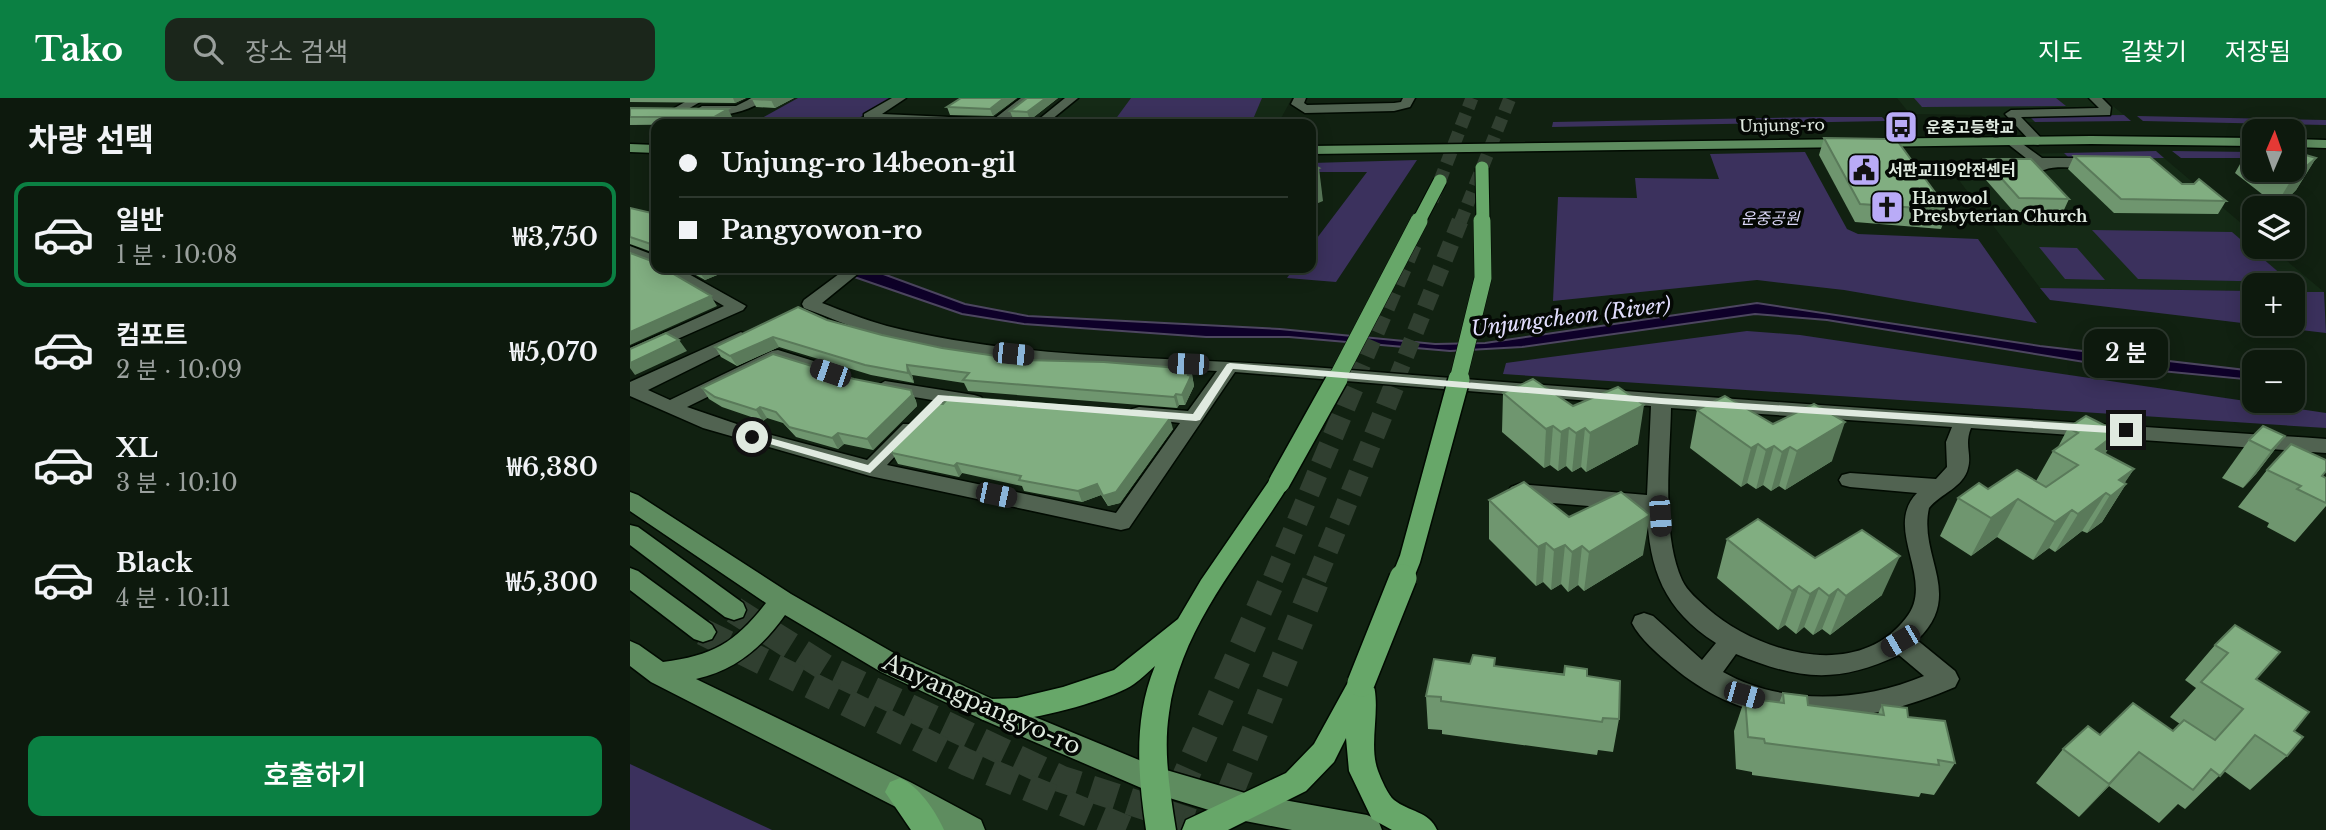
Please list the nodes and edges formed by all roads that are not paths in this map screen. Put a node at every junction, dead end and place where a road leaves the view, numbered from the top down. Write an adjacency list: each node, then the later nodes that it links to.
1 (701, 98): 2 (street)
2 (761, 98)
3 (900, 98): 10 (street)
4 (1028, 98): 12 (street)
5 (1072, 98): 13 (street)
6 (1300, 98): 8 (street)
7 (2095, 98): 14 (street)
8 (1407, 101)
9 (951, 105): 11 (street)
10 (910, 119)
11 (931, 119)
12 (1002, 119)
13 (1046, 119)
14 (2026, 129): 15 (main road, Unjung-ro); 20 (main road, Unjung-ro); 22 (street)
15 (2242, 132)
16 (2305, 132): 17 (main road)
17 (2326, 133)
18 (630, 135): 19 (main road)
19 (651, 135)
20 (1316, 137)
21 (2013, 141): 22 (main road, Unjung-ro); 28 (main road, Unjung-ro); 29 (street)
22 (2038, 141): 23 (main road, Unjung-ro)
23 (2242, 142)
24 (2305, 143): 25 (main road)
25 (2326, 144)
26 (630, 148): 27 (main road)
27 (651, 149)
28 (1316, 150)
29 (2040, 162): 30 (street); 31 (street)
30 (2107, 162)
31 (1968, 165)
32 (1482, 169): 70 (highway, bridge)
33 (1440, 181): 62 (highway, bridge)
34 (630, 251): 35 (street)
35 (651, 260)
36 (675, 273): 39 (street)
37 (850, 273): 40 (street)
38 (761, 328): 43 (street)
39 (630, 355)
40 (1230, 366): 45 (street); 49 (street)
41 (830, 373): 47 (street)
42 (867, 383): 44 (street)
43 (631, 389): 47 (street)
44 (942, 397): 46 (street); 52 (street)
45 (1661, 401): 50 (street); 57 (street)
46 (988, 402)
47 (672, 407): 52 (street)
48 (1113, 411): 49 (street)
49 (1196, 418): 52 (street)
50 (1965, 420): 51 (street); 54 (street)
51 (2326, 446)
52 (870, 469)
53 (1850, 480): 54 (street)
54 (1940, 486): 65 (street)
55 (1519, 492): 57 (street)
56 (630, 499): 60 (main road, Anyangpangyo-ro)
57 (1660, 504): 66 (street)
58 (630, 533): 61 (main road)
59 (630, 577): 64 (main road)
60 (782, 601): 68 (main road); 71 (main road, Anyangpangyo-ro)
61 (734, 611)
62 (1189, 622): 71 (highway); 72 (highway)
63 (1644, 623): 69 (street)
64 (703, 632)
65 (1900, 641): 66 (street); 69 (street)
66 (1731, 642): 69 (street)
67 (630, 652): 68 (main road)
68 (660, 674): 73 (main road)
69 (1705, 676)
70 (1361, 683): 74 (highway); 80 (highway)
71 (990, 711): 72 (main road, Anyangpangyo-ro)
72 (1153, 780): 74 (main road, Anyangpangyo-ro); 77 (highway)
73 (900, 792): 75 (highway); 76 (main road)
74 (1245, 807): 78 (highway); 79 (main road, Anyangpangyo-ro)
75 (929, 830)
76 (970, 830)
77 (1161, 830)
78 (1197, 830)
79 (1367, 830)
80 (1422, 830)

